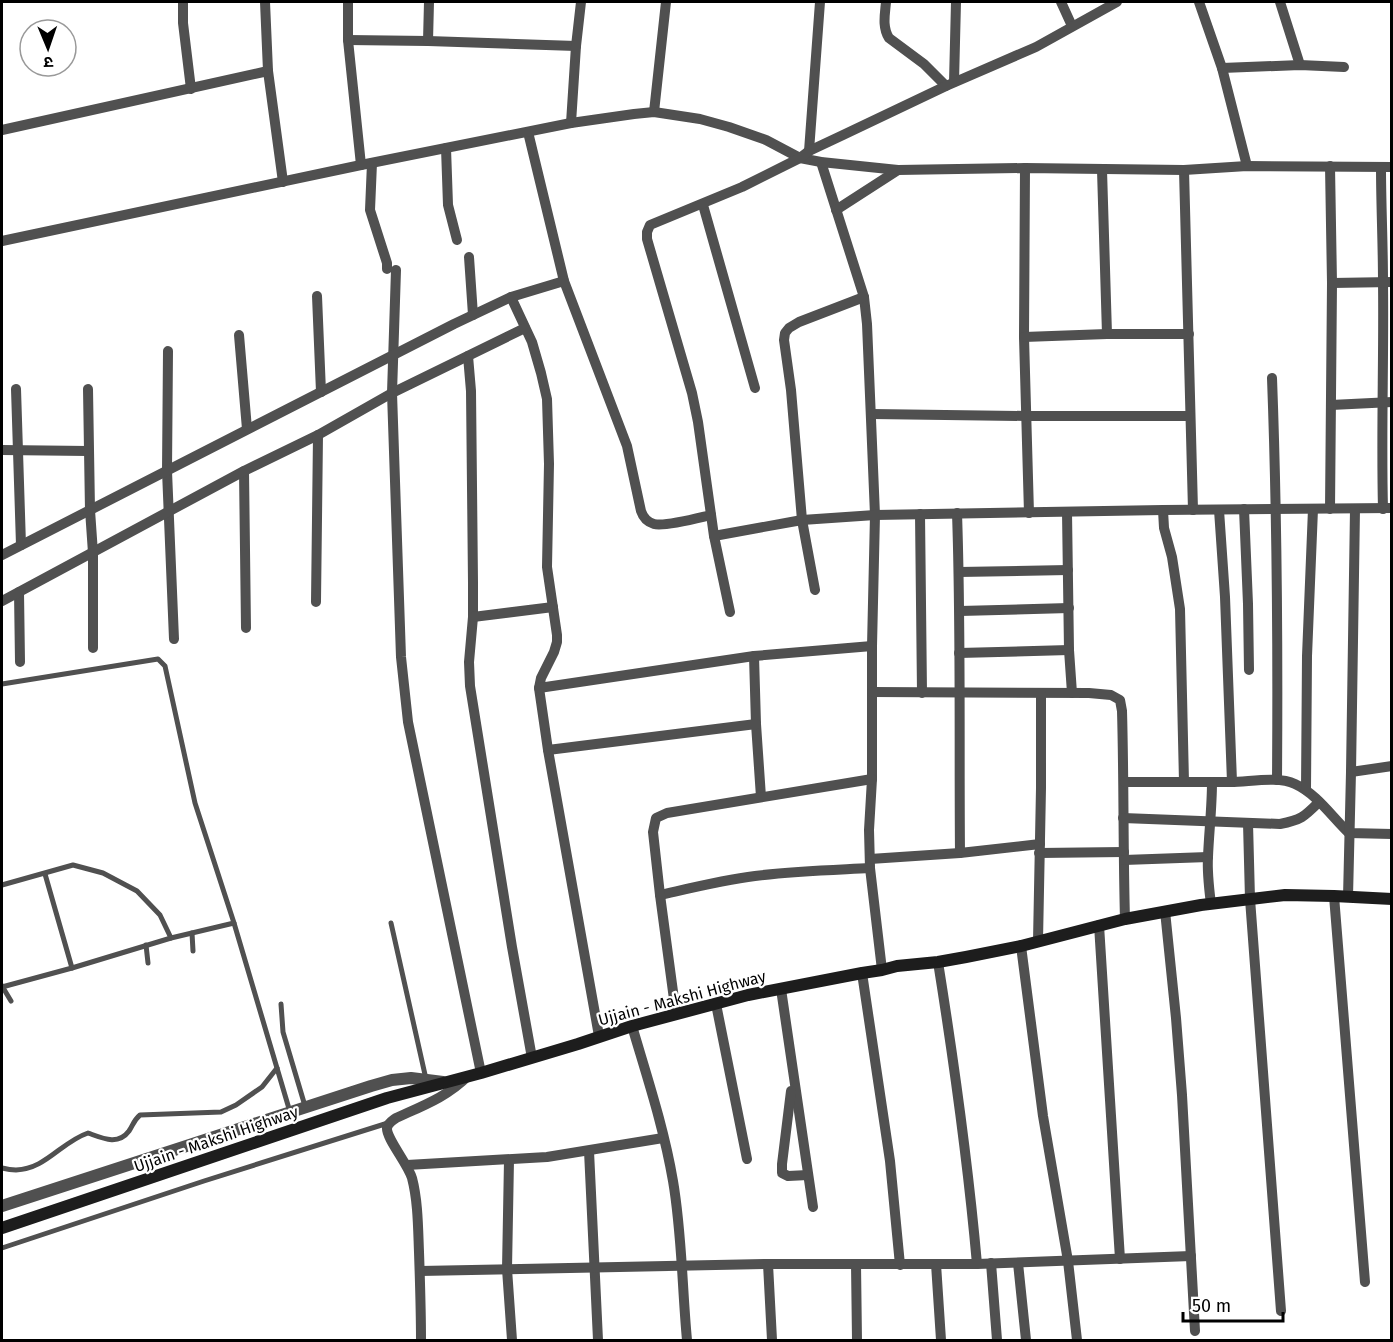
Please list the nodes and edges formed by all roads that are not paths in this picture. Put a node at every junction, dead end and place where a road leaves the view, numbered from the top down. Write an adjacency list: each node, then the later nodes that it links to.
1 (183, 2): 23 (street)
2 (265, 2): 21 (street)
3 (348, 2): 15 (street)
4 (429, 2): 16 (street)
5 (581, 2): 17 (street)
6 (666, 2): 24 (street)
7 (820, 2): 29 (street)
8 (886, 2): 22 (street)
9 (956, 2): 22 (street)
10 (1061, 2): 14 (street)
11 (1117, 2): 14 (street)
12 (1199, 2): 20 (street)
13 (1280, 2): 18 (street)
14 (1072, 26): 22 (street)
15 (348, 40): 16 (street); 31 (street)
16 (428, 41): 17 (street)
17 (576, 46): 25 (street)
18 (1300, 65): 19 (street); 20 (street)
19 (1344, 67)
20 (1222, 68): 32 (street)
21 (268, 71): 23 (street); 39 (street)
22 (950, 84): 29 (street)
23 (190, 88): 26 (street)
24 (654, 112): 25 (street); 29 (street)
25 (571, 123): 27 (street)
26 (2, 130)
27 (528, 132): 28 (street); 46 (street)
28 (446, 148): 31 (street); 43 (street)
29 (805, 154): 30 (street); 40 (street)
30 (821, 162): 36 (street); 41 (street)
31 (367, 164): 39 (street); 59 (street)
32 (1247, 166): 33 (street); 38 (street)
33 (1330, 166): 34 (street); 48 (street)
34 (1386, 167): 42 (street)
35 (1025, 168): 36 (street); 37 (street); 57 (street)
36 (898, 170): 41 (street)
37 (1102, 170): 38 (street); 54 (street)
38 (1184, 170): 55 (street)
39 (283, 182): 44 (street)
40 (703, 205): 62 (street); 95 (street)
41 (836, 210): 51 (street)
42 (1386, 233): 47 (street)
43 (458, 240)
44 (2, 241)
45 (469, 257): 52 (street)
46 (564, 281): 50 (street); 95 (street)
47 (1387, 282): 48 (street); 67 (street)
48 (1332, 283): 68 (street)
49 (317, 296): 65 (street)
50 (511, 297): 52 (street); 53 (street)
51 (864, 297): 69 (street); 97 (street)
52 (473, 315): 59 (street)
53 (525, 328): 60 (street); 108 (street)
54 (1107, 334): 55 (street); 57 (street)
55 (1189, 334): 71 (street)
56 (239, 335): 72 (street)
57 (1024, 337): 70 (street)
58 (168, 351): 78 (street)
59 (392, 355): 65 (street); 66 (street)
60 (468, 356): 66 (street); 112 (street)
61 (1272, 378): 82 (street)
62 (755, 388)
63 (16, 389): 75 (street)
64 (88, 389): 76 (street)
65 (321, 392): 72 (street)
66 (392, 393): 73 (street); 186 (street)
67 (1387, 402): 68 (street); 77 (street)
68 (1331, 405): 84 (street)
69 (872, 414): 70 (street); 96 (street)
70 (1026, 416): 71 (street); 93 (street)
71 (1190, 416): 88 (street)
72 (247, 429): 78 (street)
73 (318, 435): 79 (street); 107 (street)
74 (2, 450): 75 (street)
75 (17, 450): 76 (street); 99 (street)
76 (88, 451): 86 (street)
77 (1387, 452): 80 (street)
78 (167, 471): 86 (street); 90 (street)
79 (244, 471): 90 (street); 113 (street)
80 (1387, 508): 85 (street)
81 (1244, 509): 82 (street); 89 (street); 121 (street)
82 (1276, 509): 83 (street); 134 (street)
83 (1313, 509): 84 (street); 139 (street)
84 (1330, 509): 85 (street)
85 (1355, 509): 132 (street)
86 (90, 510): 99 (street); 100 (street)
87 (1163, 510): 88 (street); 91 (street); 136 (street)
88 (1193, 510): 89 (street)
89 (1219, 510): 138 (street)
90 (169, 512): 100 (street); 114 (street)
91 (1066, 512): 93 (street); 102 (street)
92 (957, 513): 93 (street); 94 (street); 103 (street)
93 (1029, 513)
94 (920, 514): 96 (street); 125 (street)
95 (711, 515): 98 (street)
96 (875, 515): 97 (street); 115 (street)
97 (802, 520): 98 (street); 104 (street)
98 (714, 536): 111 (street)
99 (21, 545): 101 (street)
100 (93, 553): 105 (street); 116 (street)
101 (2, 555)
102 (1068, 570): 103 (street); 109 (street)
103 (959, 572): 110 (street)
104 (815, 590)
105 (19, 592): 106 (street); 120 (street)
106 (2, 601)
107 (316, 602)
108 (553, 607): 112 (street); 123 (street)
109 (1069, 608): 110 (street); 117 (street)
110 (960, 611): 118 (street)
111 (730, 612)
112 (473, 617): 184 (street)
113 (246, 628)
114 (174, 639)
115 (872, 646): 119 (street); 124 (street)
116 (93, 648)
117 (1070, 650): 118 (street); 128 (street)
118 (959, 653): 126 (street)
119 (754, 657): 123 (street); 129 (street)
120 (20, 662)
121 (1250, 670)
122 (2, 684): 163 (lane)
123 (539, 688): 130 (street)
124 (872, 692): 125 (street); 133 (street)
125 (922, 693): 126 (street)
126 (959, 693): 127 (street); 148 (street)
127 (1041, 693): 128 (street); 147 (street)
128 (1072, 693): 135 (street)
129 (756, 724): 130 (street); 140 (street)
130 (548, 750): 183 (street)
131 (1392, 766): 132 (street)
132 (1352, 772): 145 (street)
133 (872, 779): 140 (street); 151 (street)
134 (1277, 780): 138 (street); 139 (street)
135 (1125, 782): 136 (street); 142 (street)
136 (1184, 782): 137 (street)
137 (1212, 782): 138 (street); 143 (street)
138 (1232, 782)
139 (1306, 790): 141 (street)
140 (761, 796): 154 (street)
141 (1319, 802): 144 (street); 145 (street)
142 (1123, 818): 143 (street); 149 (street)
143 (1211, 822): 144 (street); 150 (street)
144 (1248, 823): 157 (street)
145 (1349, 833): 146 (street); 156 (street)
146 (1392, 834)
147 (1040, 849): 148 (street); 149 (street); 167 (street)
148 (960, 852): 151 (street)
149 (1124, 856): 150 (street); 161 (street)
150 (1208, 857): 159 (street)
151 (870, 864): 154 (street); 174 (street)
152 (45, 874): 153 (lane); 166 (lane); 173 (lane)
153 (2, 885)
154 (660, 895): 181 (street)
155 (1334, 896): 156 (main road, Ujjain - Makshi Highway); 157 (main road, Ujjain - Makshi Highway); 219 (street)
156 (1348, 897): 158 (main road, Ujjain - Makshi Highway)
157 (1250, 899): 159 (main road, Ujjain - Makshi Highway); 220 (street)
158 (1392, 899)
159 (1211, 904): 160 (main road, Ujjain - Makshi Highway)
160 (1165, 911): 161 (main road, Ujjain - Makshi Highway); 205 (street)
161 (1125, 919): 164 (main road, Ujjain - Makshi Highway)
162 (390, 922): 189 (lane)
163 (234, 923): 165 (lane); 185 (lane)
164 (1099, 925): 167 (main road, Ujjain - Makshi Highway); 206 (street)
165 (192, 933): 166 (lane); 170 (lane)
166 (171, 938): 168 (lane)
167 (1038, 941): 169 (main road, Ujjain - Makshi Highway)
168 (146, 945): 172 (lane); 173 (lane)
169 (1021, 946): 171 (main road, Ujjain - Makshi Highway); 207 (street)
170 (193, 951)
171 (938, 962): 174 (main road, Ujjain - Makshi Highway); 213 (street)
172 (148, 963)
173 (72, 968): 176 (lane)
174 (882, 970): 175 (main road, Ujjain - Makshi Highway)
175 (861, 973): 177 (main road, Ujjain - Makshi Highway); 215 (street)
176 (2, 986): 178 (lane)
177 (781, 989): 180 (main road, Ujjain - Makshi Highway); 188 (street)
178 (11, 1001)
179 (281, 1004): 191 (lane)
180 (716, 1004): 181 (main road, Ujjain - Makshi Highway); 196 (street)
181 (676, 1014): 182 (main road, Ujjain - Makshi Highway)
182 (632, 1026): 183 (main road, Ujjain - Makshi Highway); 194 (street)
183 (599, 1036): 184 (main road, Ujjain - Makshi Highway)
184 (532, 1058): 186 (main road, Ujjain - Makshi Highway)
185 (277, 1068): 192 (lane); 199 (lane)
186 (482, 1073): 187 (main road, Ujjain - Makshi Highway)
187 (468, 1076): 190 (main road, Ujjain - Makshi Highway); 193 (street)
188 (793, 1076): 200 (street); 200 (street)
189 (427, 1080): 190 (street); 191 (street)
190 (444, 1083): 203 (main road, Ujjain - Makshi Highway)
191 (306, 1108): 192 (street)
192 (290, 1113): 201 (street)
193 (389, 1123): 198 (street); 204 (lane)
194 (663, 1138): 195 (street); 214 (street)
195 (590, 1151): 197 (street); 216 (street)
196 (747, 1159)
197 (509, 1160): 198 (street); 217 (street)
198 (407, 1165): 218 (street)
199 (2, 1168)
200 (808, 1174): 202 (street)
201 (2, 1206)
202 (813, 1207)
203 (2, 1228)
204 (2, 1248)
205 (1191, 1256): 206 (street); 221 (street)
206 (1120, 1259): 207 (street)
207 (1068, 1261): 209 (street); 231 (street)
208 (991, 1263): 209 (street); 213 (street); 229 (street)
209 (1018, 1263): 230 (street)
210 (768, 1264): 211 (street); 214 (street); 226 (street)
211 (856, 1264): 215 (street); 227 (street)
212 (936, 1264): 213 (street); 215 (street); 228 (street)
213 (977, 1264)
214 (681, 1265): 216 (street); 225 (street)
215 (900, 1265)
216 (595, 1268): 217 (street); 224 (street)
217 (507, 1269): 218 (street); 223 (street)
218 (420, 1270): 222 (street)
219 (1365, 1282)
220 (1281, 1311)
221 (1195, 1331)
222 (421, 1341)
223 (512, 1341)
224 (598, 1341)
225 (687, 1341)
226 (772, 1341)
227 (857, 1341)
228 (941, 1341)
229 (997, 1341)
230 (1026, 1341)
231 (1077, 1341)

